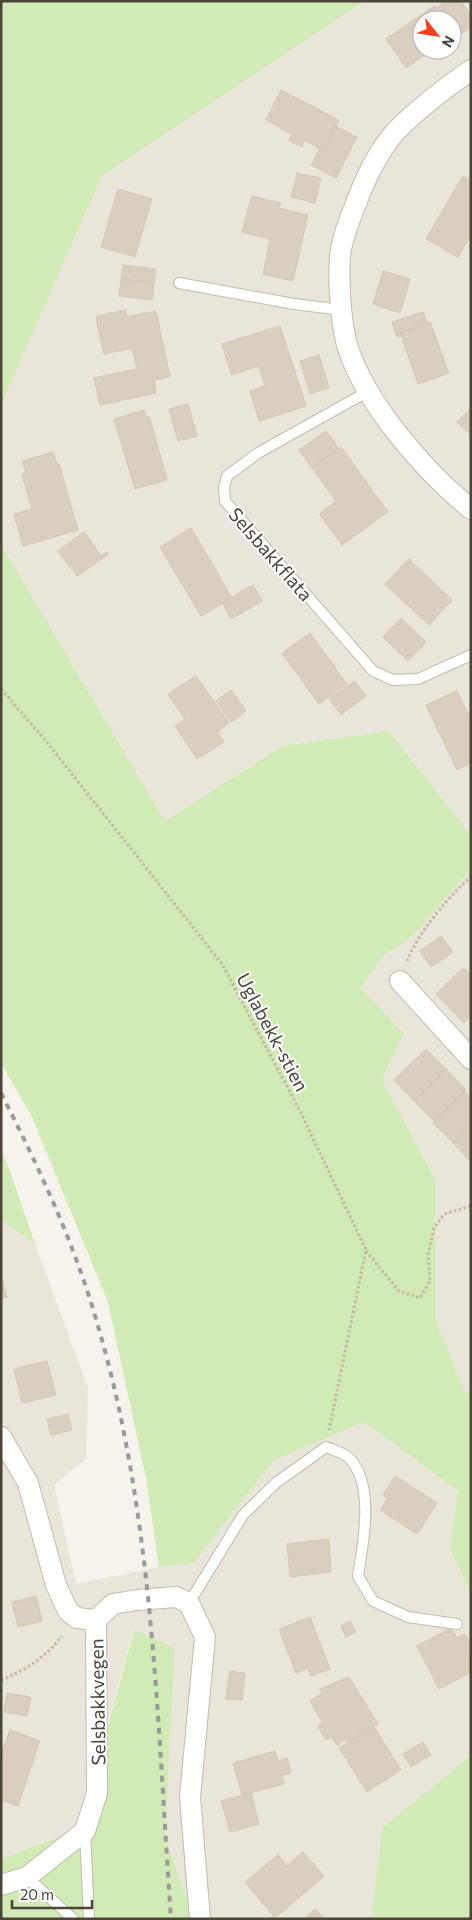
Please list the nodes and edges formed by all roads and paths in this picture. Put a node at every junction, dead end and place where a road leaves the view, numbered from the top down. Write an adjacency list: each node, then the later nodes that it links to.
1 (471, 70): 3 (street)
2 (179, 283): 3 (lane)
3 (342, 310): 4 (street)
4 (368, 392): 5 (street); 6 (lane, Selsbakkflata)
5 (471, 509)
6 (471, 655)
7 (1, 689): 12 (path, Uglabekk-stien)
8 (471, 877): 9 (path)
9 (400, 981): 10 (street)
10 (471, 1059)
11 (471, 1206): 12 (path, Uglabekk-stien)
12 (366, 1250): 14 (path)
13 (1, 1437): 16 (street)
14 (326, 1447): 15 (lane); 17 (lane)
15 (189, 1603): 16 (street, Selsbakkvegen); 24 (street)
16 (86, 1619): 18 (path); 19 (street, Selsbakkvegen)
17 (457, 1624)
18 (1, 1680)
19 (86, 1831): 20 (street); 23 (lane)
20 (27, 1877): 21 (street); 22 (lane)
21 (1, 1885)
22 (73, 1919)
23 (89, 1919)
24 (200, 1919)

